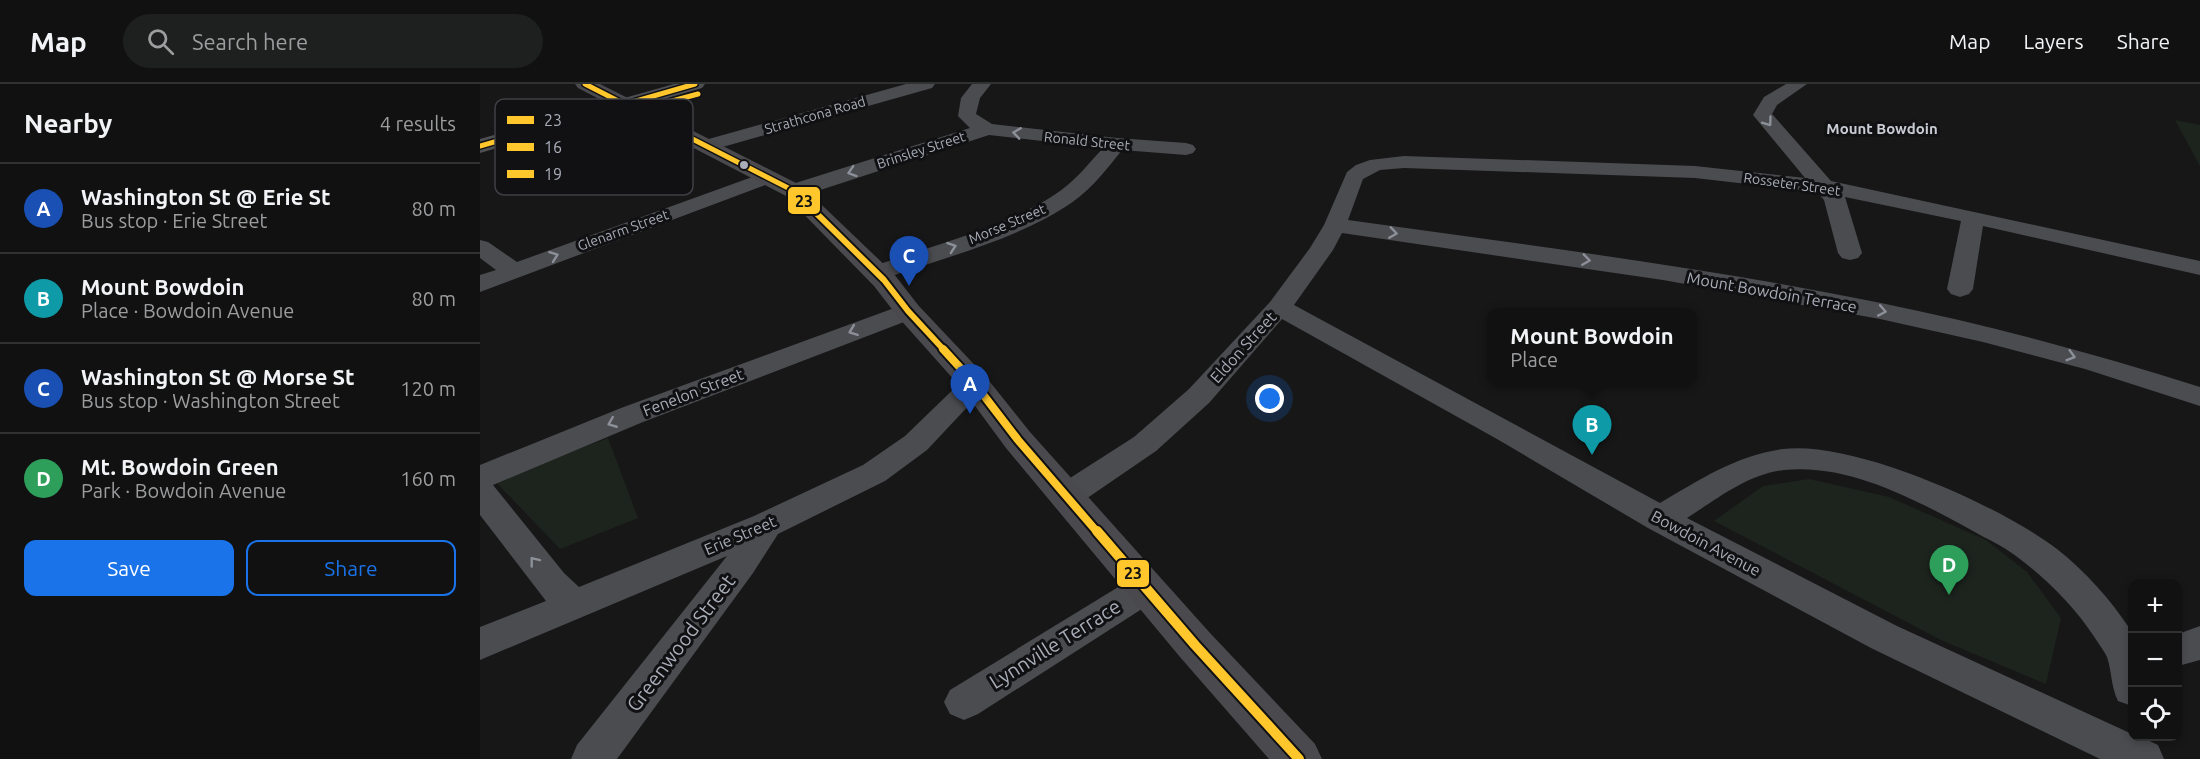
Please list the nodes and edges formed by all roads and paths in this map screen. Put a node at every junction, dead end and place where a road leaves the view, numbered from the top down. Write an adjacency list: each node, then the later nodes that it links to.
1 (585, 84): 7 (main road)
2 (655, 84): 8 (main road)
3 (695, 84): 9 (main road)
4 (926, 84): 17 (street, Strathcona Road)
5 (982, 84): 11 (street, Brinsley Street)
6 (1798, 84): 21 (street, one-way to 21)
7 (616, 99)
8 (620, 99)
9 (623, 99)
10 (495, 129): 12 (main road)
11 (988, 129): 15 (street, Ronald Street, one-way to 11); 22 (street, Brinsley Street, one-way to 22)
12 (480, 133)
13 (693, 140): 17 (main road)
14 (495, 141): 16 (main road)
15 (1117, 144): 18 (street, Ronald Street); 29 (street, Morse Street, one-way to 15)
16 (480, 146)
17 (705, 146): 20 (main road)
18 (1186, 149)
19 (1376, 164): 21 (street, Rosseter Street); 24 (street, Eldon Street)
20 (766, 178): 22 (main road); 28 (street, Glenarm Street, one-way to 20)
21 (1822, 186): 23 (street, Rosseter Street); 26 (street)
22 (794, 191): 29 (main road)
23 (1973, 216): 27 (street, Rosseter Street); 31 (street)
24 (1335, 225): 32 (street, Eldon Street); 35 (street, Mount Bowdoin Terrace, one-way to 35)
25 (480, 247): 28 (street)
26 (1850, 253)
27 (2200, 268)
28 (513, 271): 30 (street, Glenarm Street)
29 (877, 273): 33 (main road)
30 (480, 284)
31 (1960, 289)
32 (1279, 307): 38 (street, Eldon Street); 39 (street, Bowdoin Avenue)
33 (908, 311): 34 (main road); 36 (street, Fenelon Street, one-way to 36)
34 (985, 397): 38 (main road); 40 (street, Erie Street)
35 (2200, 397)
36 (480, 477)
37 (480, 492): 42 (street, one-way to 37)
38 (1068, 495): 41 (main road)
39 (1660, 519): 46 (street); 48 (street, Bowdoin Avenue)
40 (766, 525): 42 (street, Erie Street); 49 (street, Greenwood Street)
41 (1146, 588): 47 (street, Lynnville Terrace); 50 (main road)
42 (573, 604): 44 (street, Erie Street)
43 (2200, 642): 45 (street)
44 (480, 644)
45 (2182, 650)
46 (2128, 663)
47 (964, 702)
48 (2136, 750)
49 (592, 759)
50 (1299, 759)

